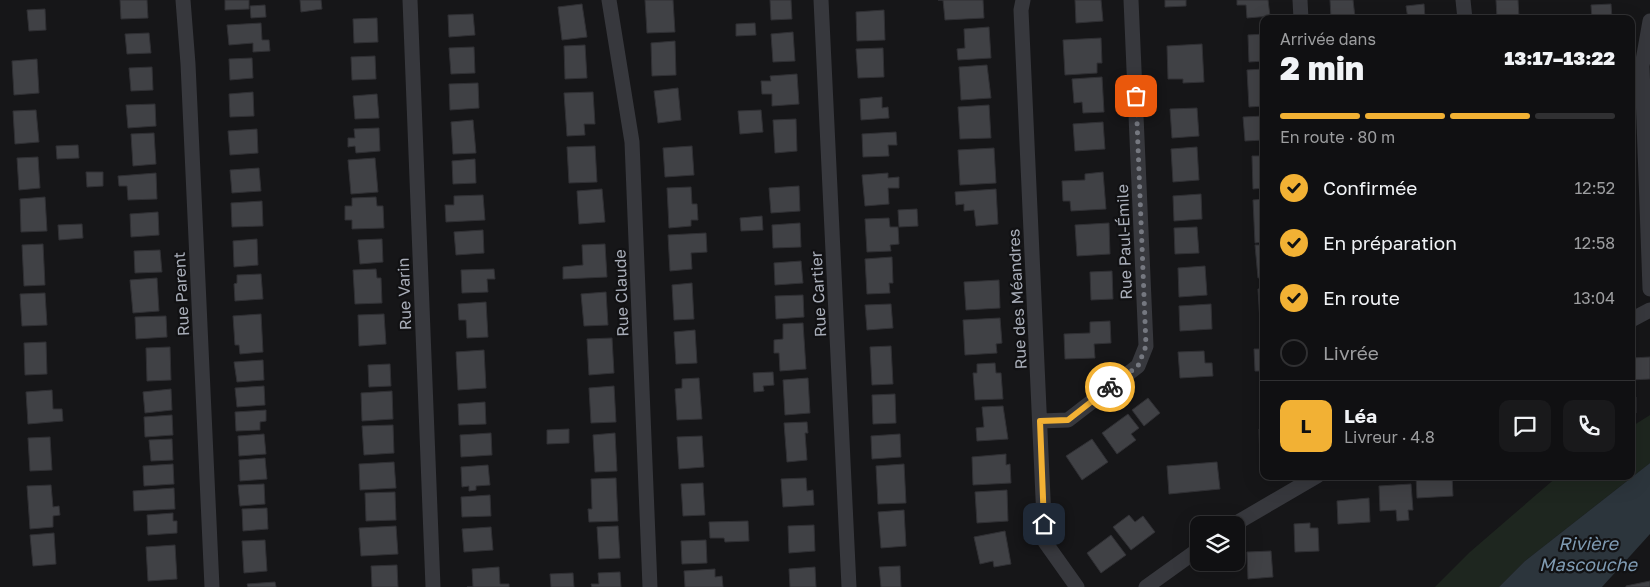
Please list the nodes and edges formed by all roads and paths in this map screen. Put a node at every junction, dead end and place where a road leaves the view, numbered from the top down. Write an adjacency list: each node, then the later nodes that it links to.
1 (183, 0): 19 (street, Rue Parent)
2 (410, 0): 20 (street, Rue Varin)
3 (610, 0): 21 (street, Rue Claude)
4 (822, 0): 22 (street, Rue Cartier)
5 (1023, 0): 15 (street, Rue des Méandres)
6 (1131, 0): 15 (street, Rue Paul-Émile)
7 (1300, 0): 9 (street)
8 (1463, 0): 10 (street)
9 (1301, 15)
10 (1465, 15)
11 (1649, 28): 12 (street)
12 (1650, 289)
13 (1650, 310): 14 (street)
14 (1635, 318)
15 (1040, 421): 23 (street, Rue des Méandres)
16 (1310, 480): 17 (street)
17 (1245, 518)
18 (1190, 555): 24 (street)
19 (212, 587)
20 (433, 587)
21 (650, 587)
22 (849, 587)
23 (1077, 587)
24 (1146, 587)

